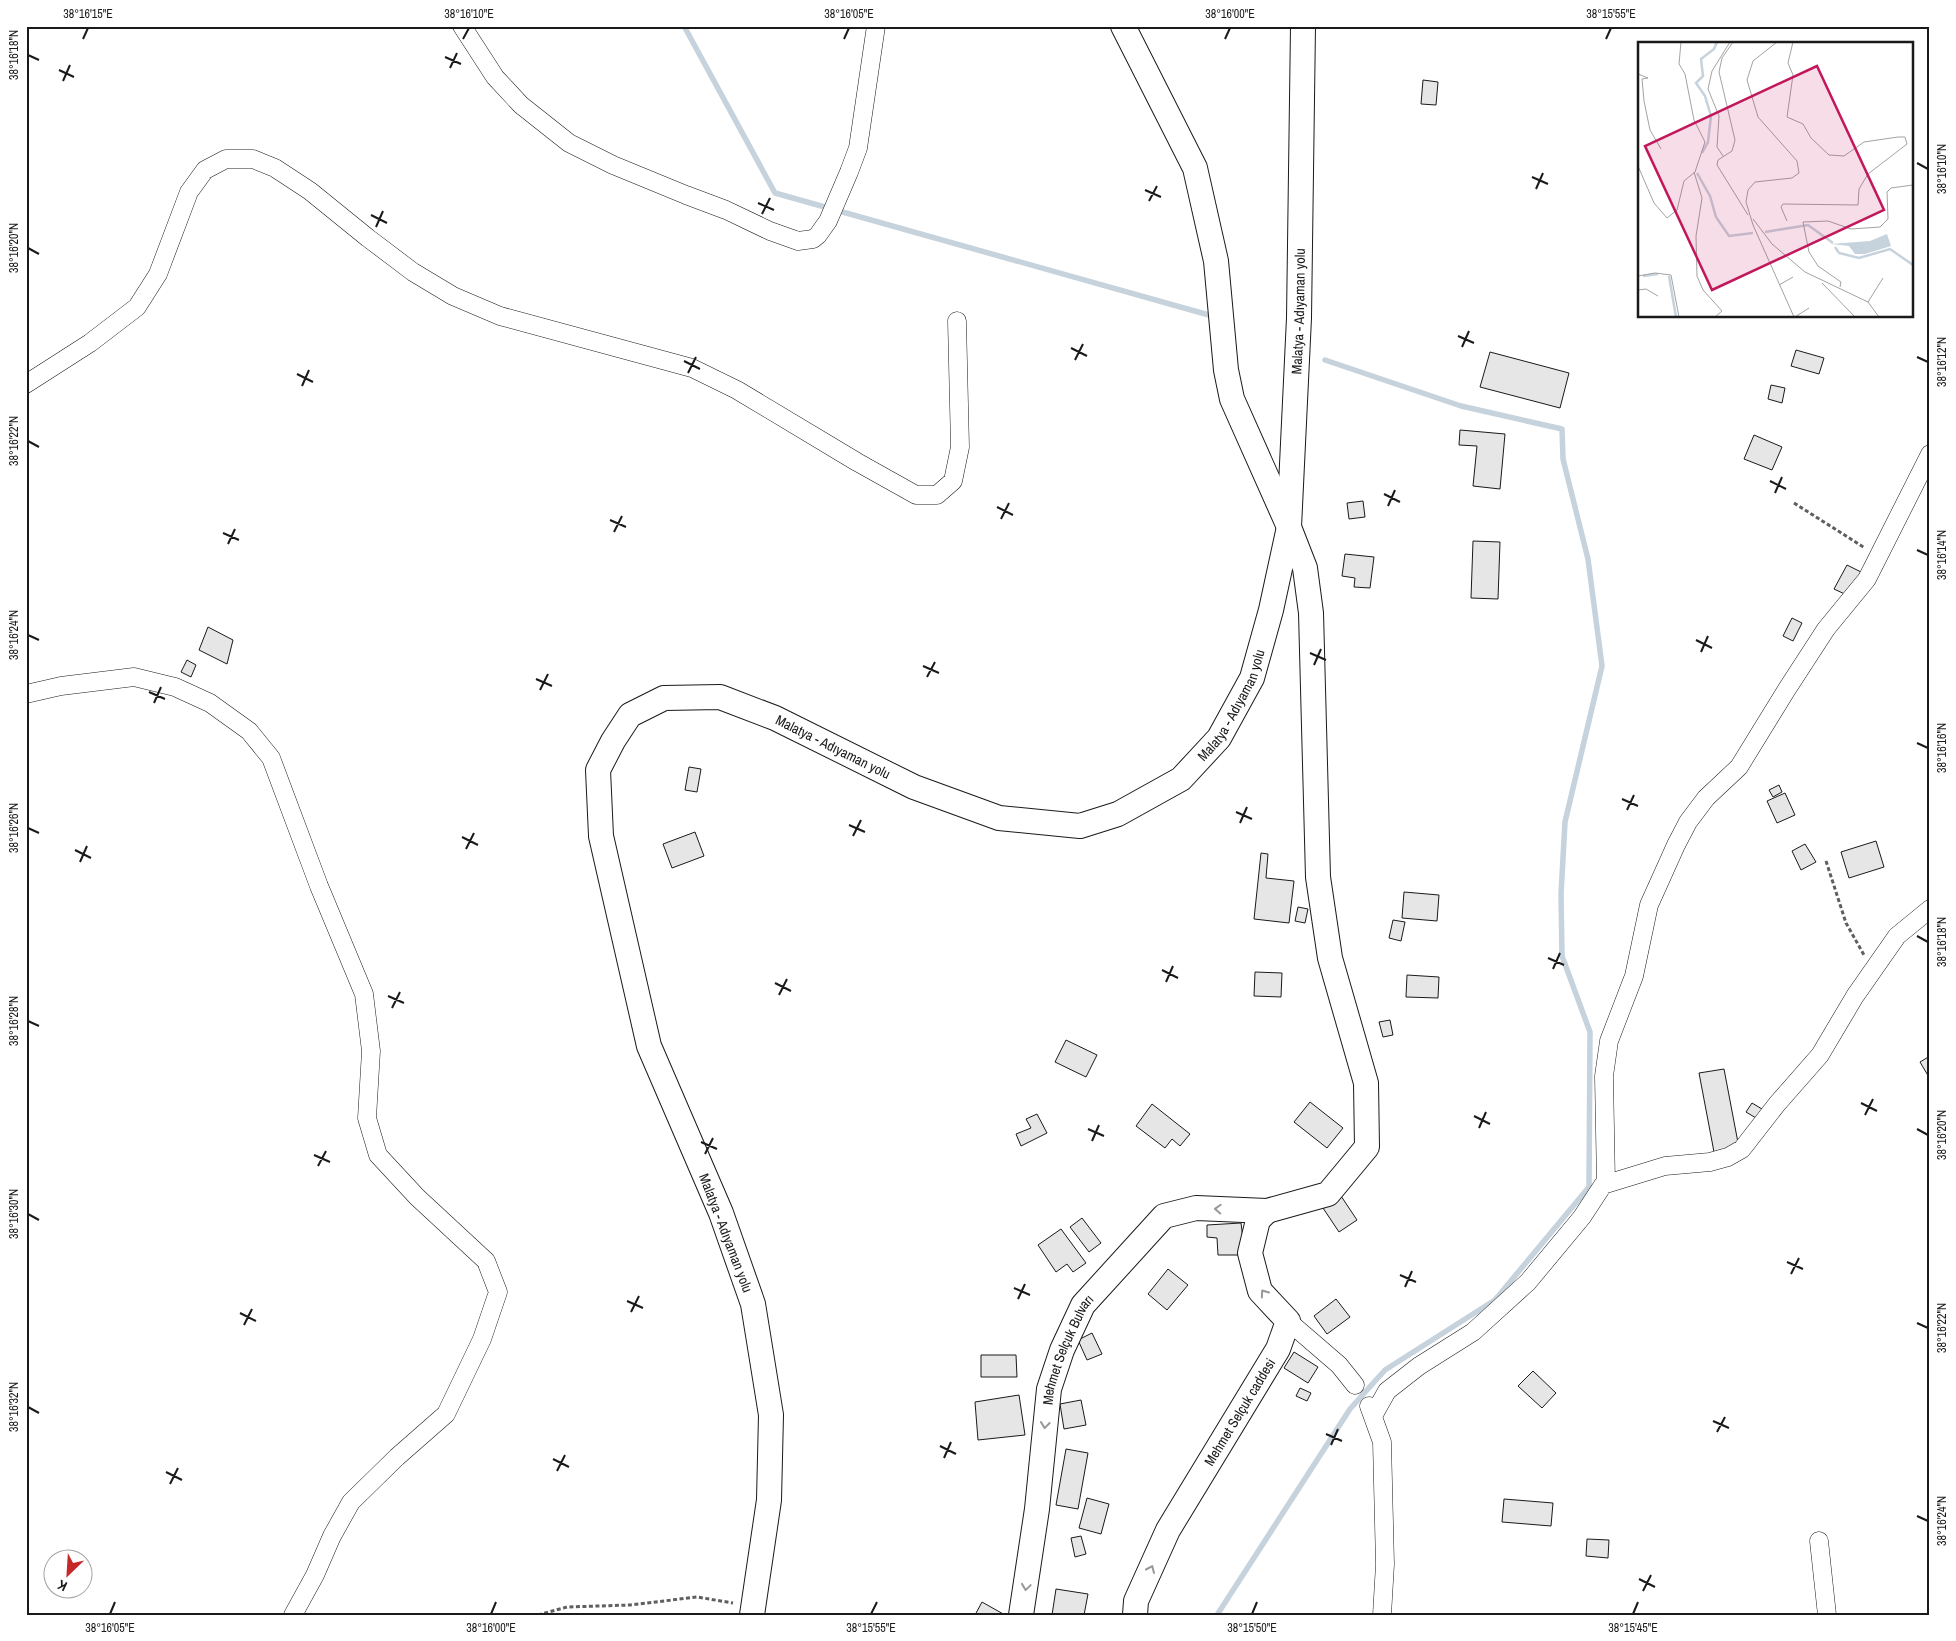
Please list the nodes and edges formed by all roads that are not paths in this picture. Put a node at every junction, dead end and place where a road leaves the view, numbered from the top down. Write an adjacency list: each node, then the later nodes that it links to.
1 (462, 26): 2 (street)
2 (876, 26)
3 (1123, 26): 8 (main road, Mehmet Selçuk Bulvarı)
4 (1303, 26): 8 (main road, Malatya - Adıyaman yolu)
5 (957, 320): 6 (street)
6 (26, 384)
7 (1930, 454): 11 (street)
8 (1289, 527): 12 (main road, Mehmet Selçuk Bulvarı); 16 (main road, Malatya - Adıyaman yolu)
9 (26, 694): 17 (street)
10 (1930, 909): 11 (street)
11 (1606, 1184): 20 (street)
12 (1267, 1211): 13 (main road, one-way to 12); 18 (main road, Mehmet Selçuk Bulvarı, one-way to 18)
13 (1288, 1322): 14 (street); 19 (main road, Mehmet Selçuk caddesi, one-way to 13)
14 (1354, 1385)
15 (1819, 1541): 21 (street)
16 (753, 1611)
17 (293, 1615)
18 (1022, 1615)
19 (1135, 1615)
20 (1382, 1615)
21 (1827, 1615)

